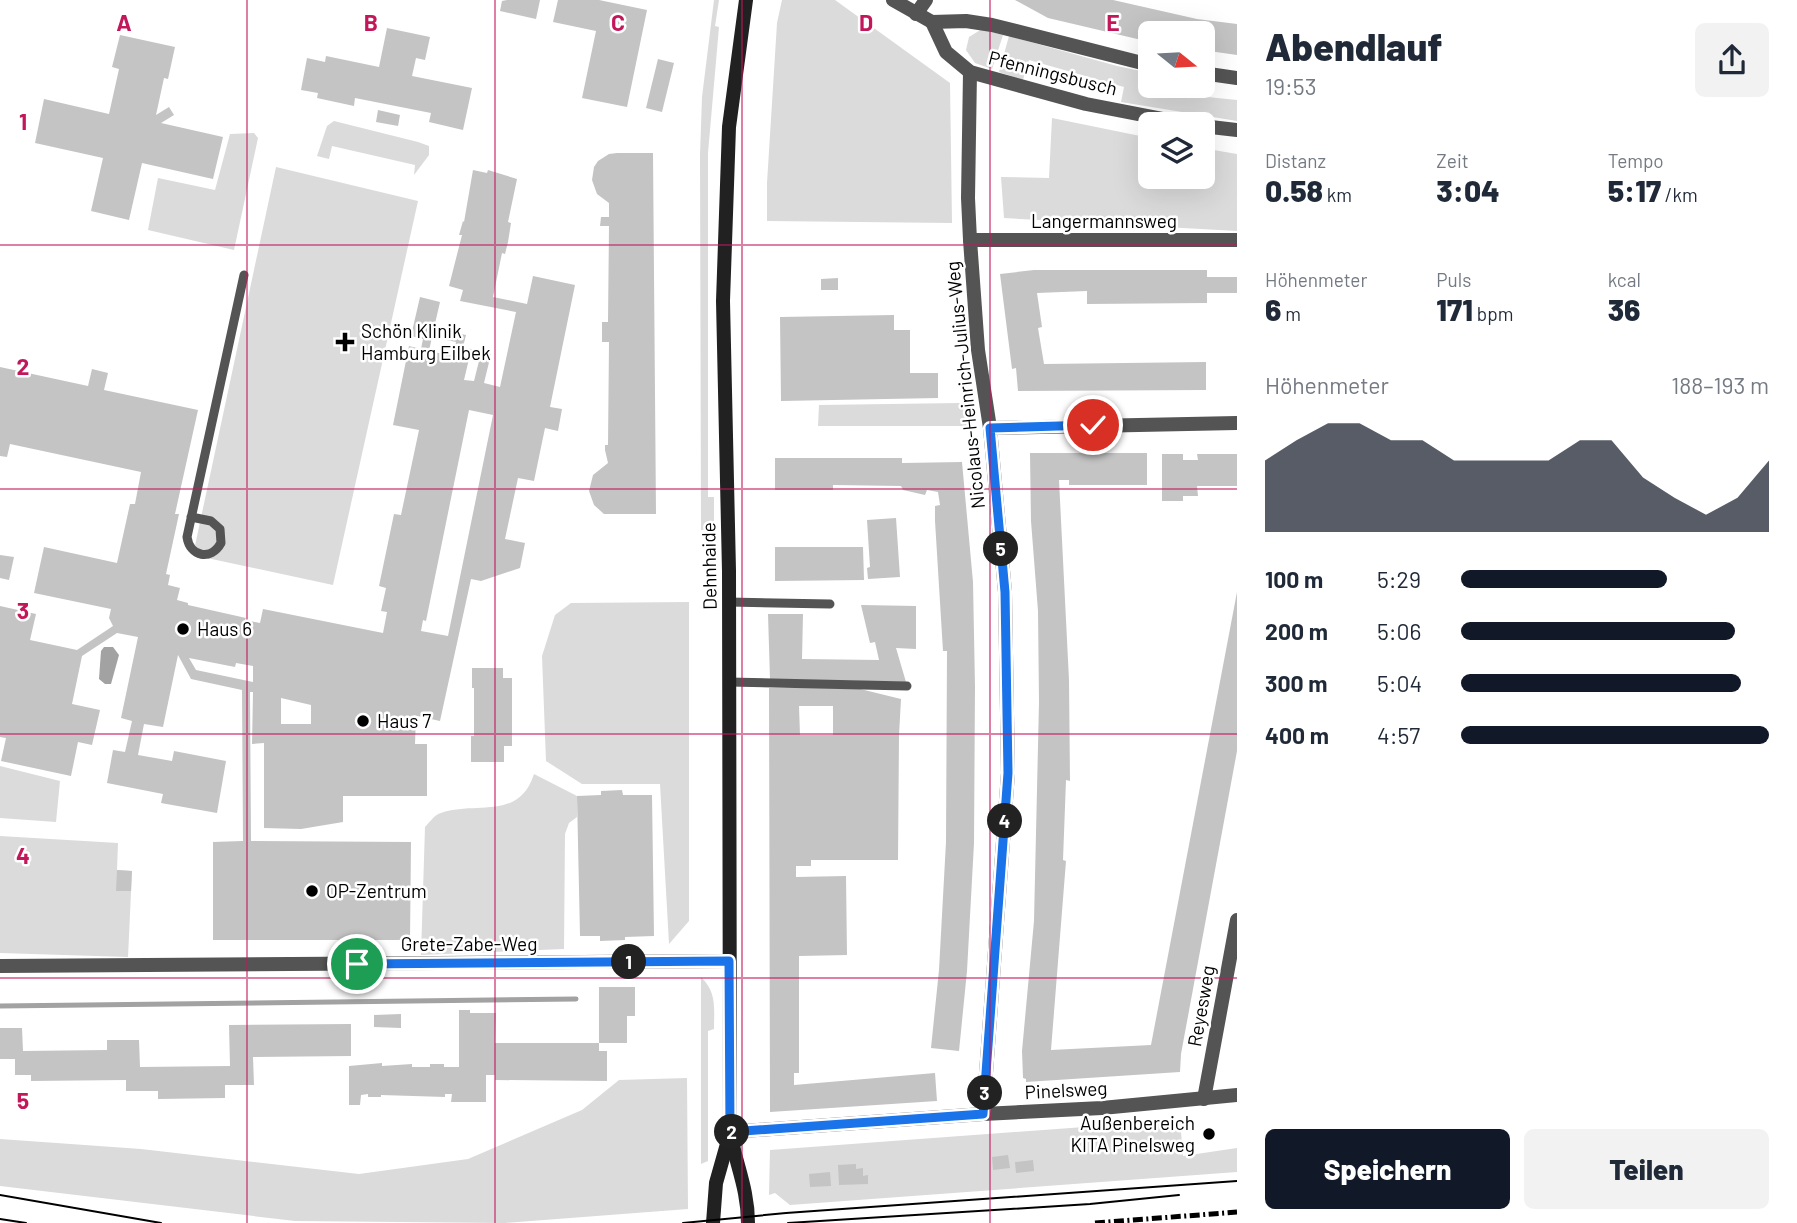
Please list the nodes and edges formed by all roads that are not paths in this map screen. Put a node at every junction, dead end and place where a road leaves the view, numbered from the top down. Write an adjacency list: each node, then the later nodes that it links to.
1 (746, 0): 19 (main road, Dehnhaide)
2 (893, 0): 4 (street, Pfenningsbusch)
3 (926, 0): 4 (street)
4 (916, 14): 5 (street, Pfenningsbusch)
5 (932, 22): 6 (street, Pfenningsbusch); 7 (street, Pfenningsbusch)
6 (1138, 62)
7 (970, 72): 10 (street, Pfenningsbusch); 13 (street, Nicolaus-Heinrich-Julius-Weg)
8 (1215, 75): 9 (street)
9 (1237, 78)
10 (1138, 114)
11 (1215, 127): 12 (street)
12 (1237, 130)
13 (970, 240): 14 (street, Langermannsweg); 17 (street, Nicolaus-Heinrich-Julius-Weg)
14 (1237, 240)
15 (244, 275): 18 (lane)
16 (1237, 423): 17 (street)
17 (990, 428): 28 (street, Nicolaus-Heinrich-Julius-Weg)
18 (191, 517): 18 (lane)
19 (729, 602): 20 (lane); 21 (main road, Dehnhaide)
20 (831, 604)
21 (729, 682): 22 (lane); 24 (main road, Dehnhaide)
22 (907, 686)
23 (1237, 920): 27 (street, Reyesweg)
24 (729, 961): 25 (street, Grete-Zabe-Weg); 29 (main road, Dehnhaide)
25 (0, 966)
26 (1237, 1095): 27 (street, Pinelsweg)
27 (1204, 1099): 28 (street, Pinelsweg)
28 (983, 1114): 29 (street, Pinelsweg)
29 (730, 1132): 30 (main road, Dehnhaide); 31 (main road, Dehnhaide)
30 (713, 1223)
31 (748, 1223)

